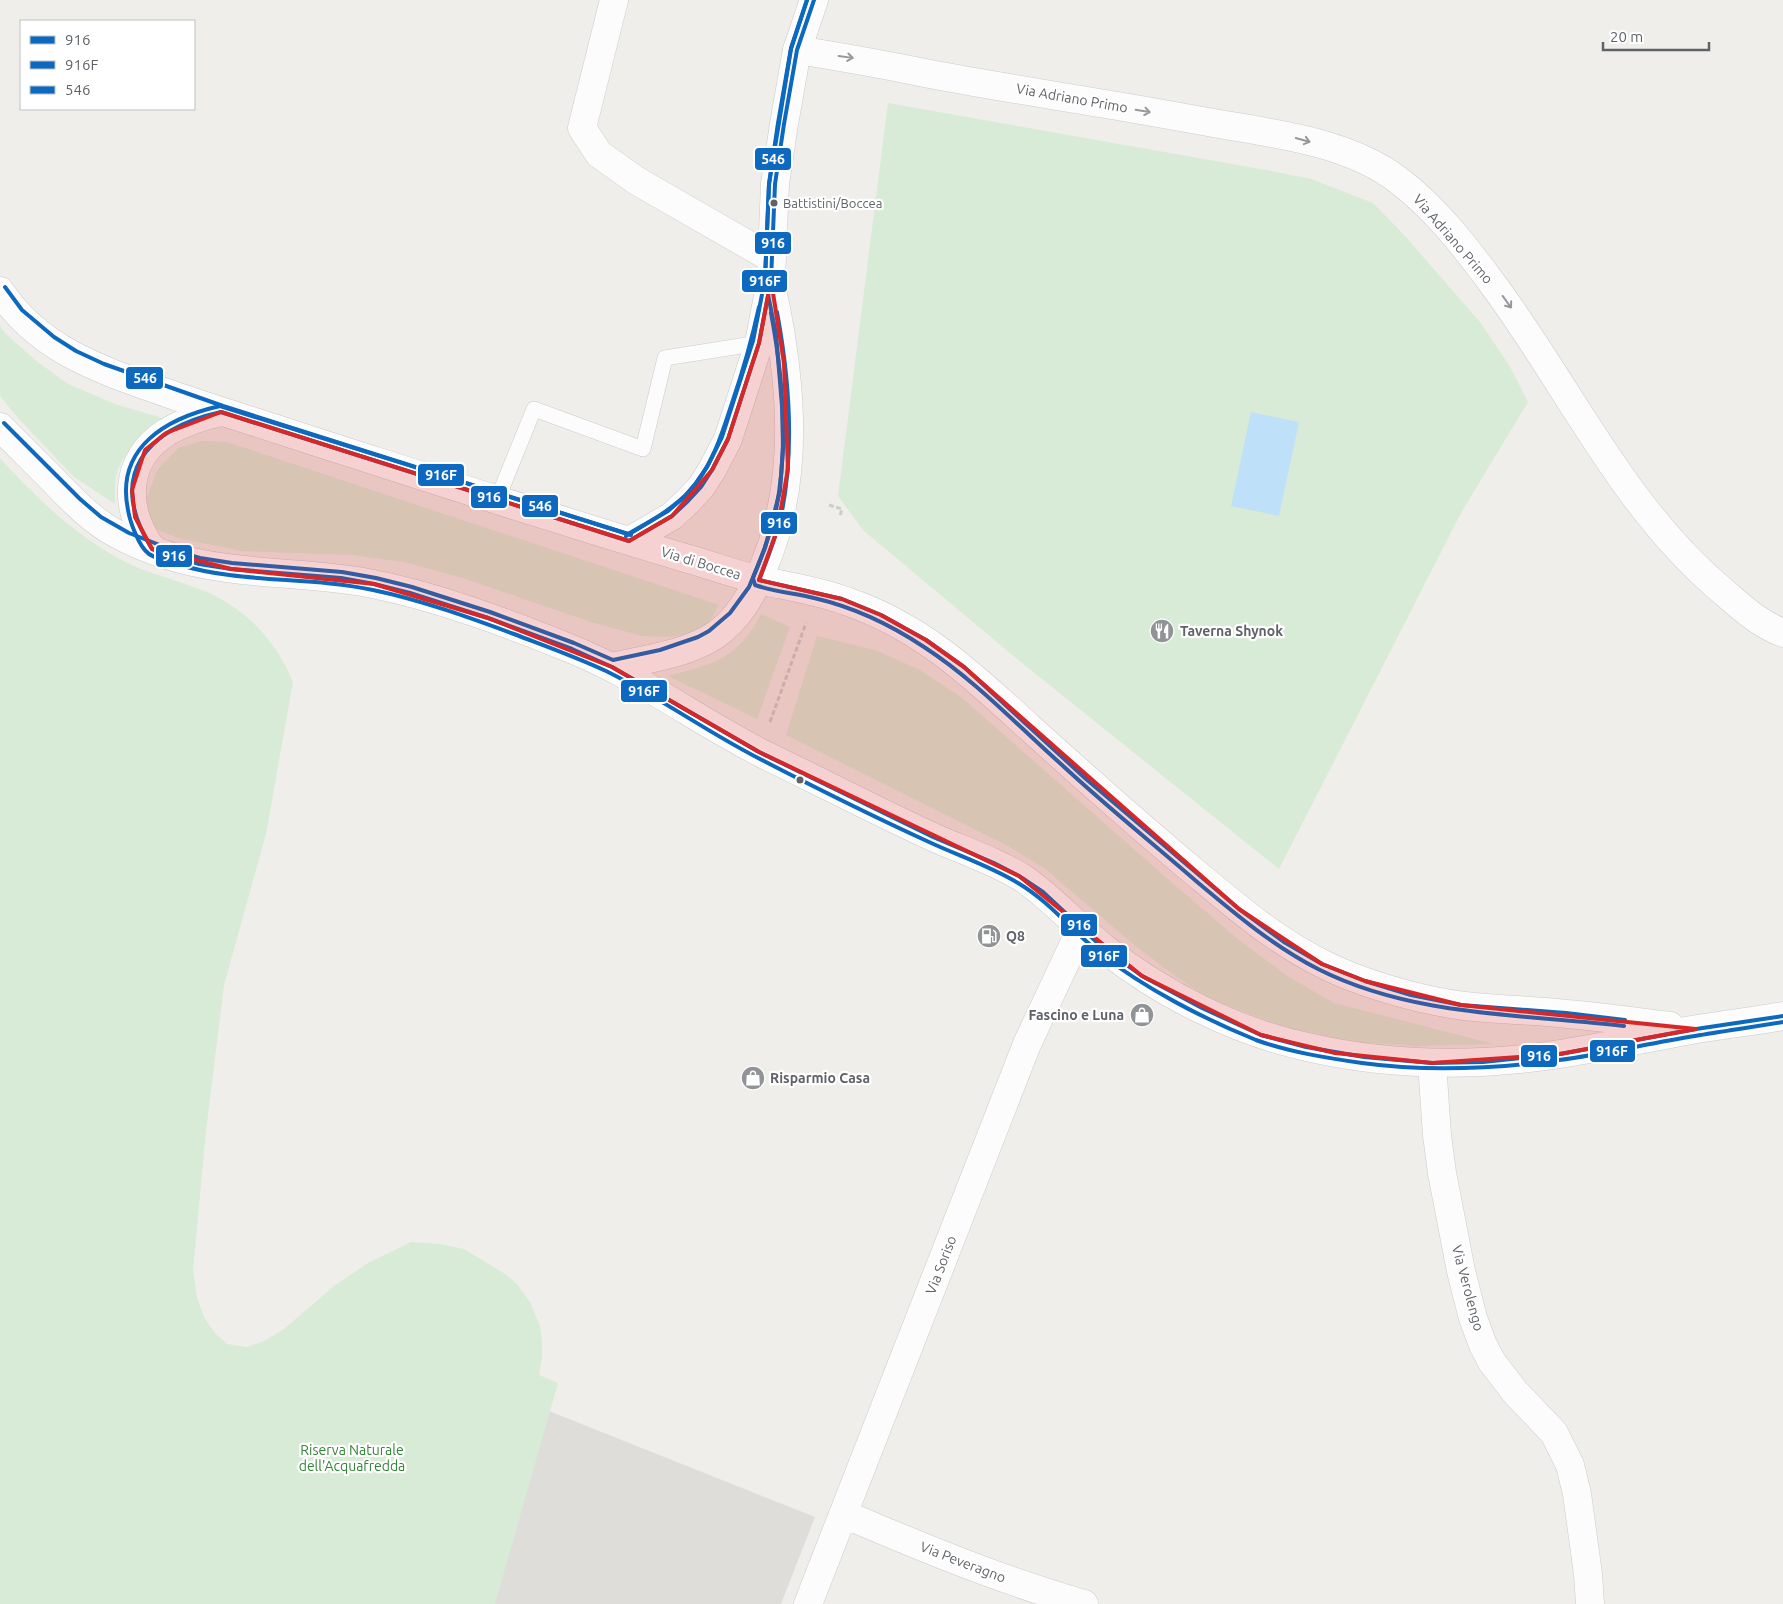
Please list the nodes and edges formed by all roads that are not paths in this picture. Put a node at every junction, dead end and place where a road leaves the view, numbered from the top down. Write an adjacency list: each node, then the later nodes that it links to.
1 (614, 0): 4 (main road)
2 (814, 0): 3 (main road)
3 (797, 50): 4 (main road); 13 (main road, Via Adriano Primo, one-way to 13)
4 (771, 269): 6 (main road); 12 (main road)
5 (0, 291): 7 (main road, Via di Boccea)
6 (759, 342): 9 (lane); 10 (main road)
7 (220, 412): 9 (main road, Via di Boccea); 11 (main road)
8 (0, 427): 11 (main road, Via di Boccea)
9 (498, 500): 10 (main road, Via di Boccea)
10 (629, 542): 12 (main road, Via di Boccea)
11 (152, 549): 14 (main road, Via di Boccea)
12 (759, 580): 14 (main road); 17 (main road, Via di Boccea)
13 (1783, 632)
14 (612, 667): 15 (main road, Via di Boccea)
15 (1081, 929): 18 (main road, Via di Boccea); 19 (main road, Via Soriso)
16 (1783, 1016): 17 (main road, Via di Boccea)
17 (1696, 1029): 18 (main road, Via di Boccea)
18 (1432, 1063): 22 (main road, Via Verolengo)
19 (844, 1514): 20 (main road, Via Soriso); 21 (main road, Via Peveragno)
20 (808, 1604)
21 (1084, 1604)
22 (1590, 1604)

